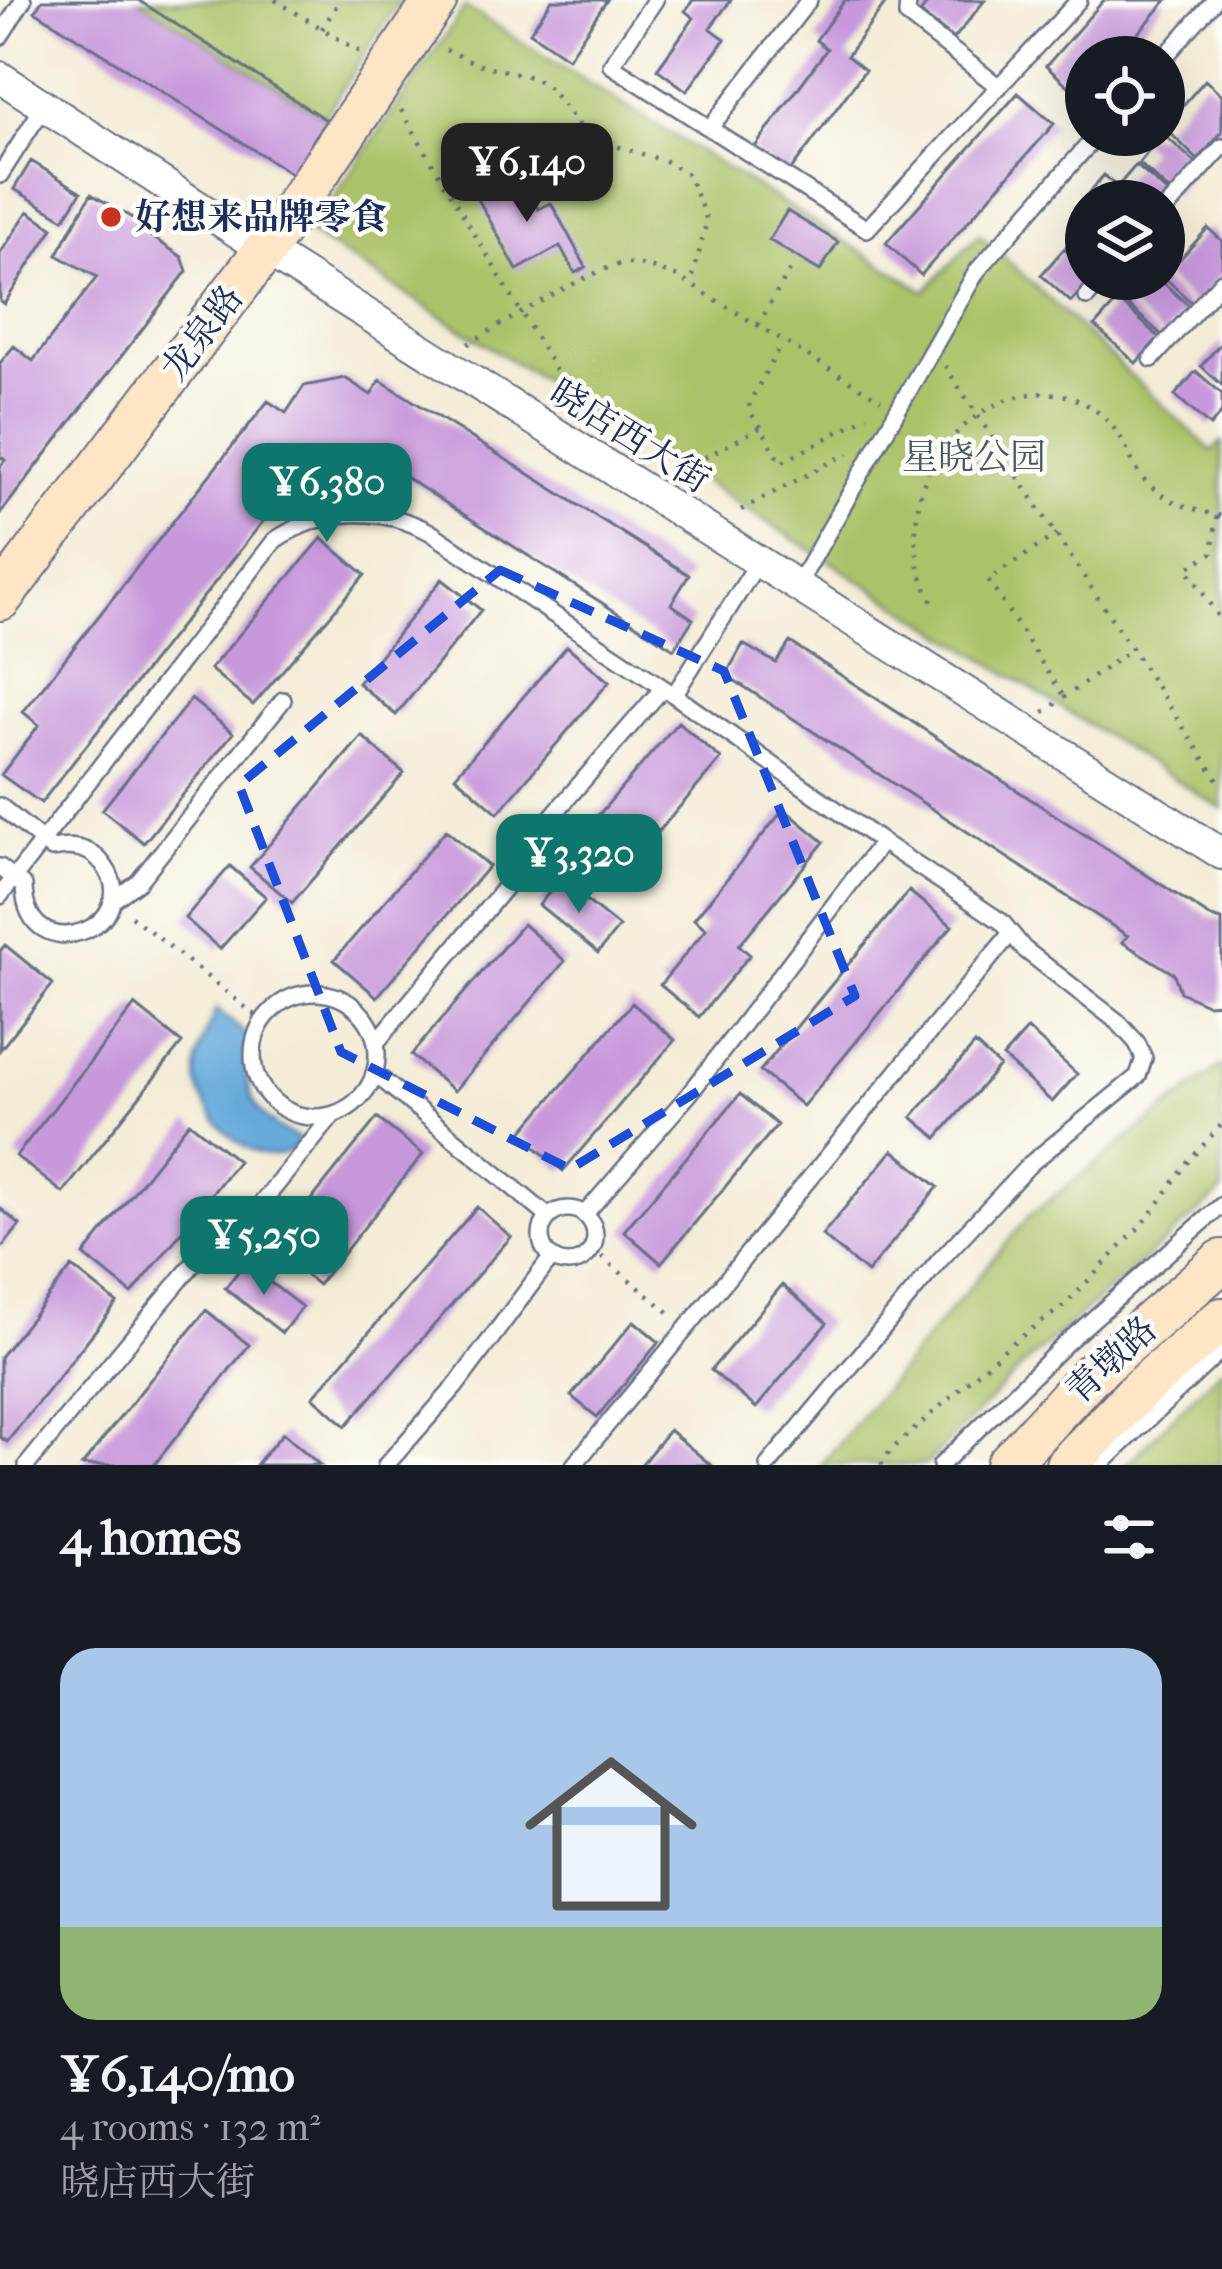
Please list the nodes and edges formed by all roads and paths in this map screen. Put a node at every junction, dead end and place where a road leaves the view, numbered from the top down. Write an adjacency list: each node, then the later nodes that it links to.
1 (23, 0): 12 (lane)
2 (275, 0): 10 (path)
3 (340, 0): 10 (path)
4 (436, 0): 13 (street, 龙泉路)
5 (655, 0): 17 (lane)
6 (809, 0): 17 (lane)
7 (908, 0): 15 (lane)
8 (1079, 0): 15 (lane)
9 (1215, 0): 11 (lane)
10 (322, 29): 13 (path)
11 (1183, 36)
12 (0, 37)
13 (393, 62): 22 (street, 龙泉路); 25 (path); 26 (path)
14 (0, 77): 16 (street, 晓店西大街)
15 (999, 87): 17 (lane)
16 (44, 106): 20 (lane); 22 (street, 晓店西大街)
17 (710, 128)
18 (1222, 147): 21 (lane)
19 (1078, 156): 29 (lane)
20 (0, 176)
21 (1185, 188)
22 (265, 250): 31 (street, 晓店西大街); 42 (street, 龙泉路)
23 (790, 270): 27 (path)
24 (1222, 280): 30 (lane)
25 (692, 285): 26 (path); 27 (path)
26 (522, 314): 31 (path); 33 (path)
27 (758, 325): 28 (path)
28 (784, 341): 34 (path); 34 (path)
29 (932, 346): 32 (path); 41 (lane)
30 (1152, 359)
31 (438, 360): 36 (street, 晓店西大街)
32 (978, 415): 38 (path); 39 (path); 43 (path)
33 (587, 424)
34 (761, 427): 36 (path)
35 (858, 447): 37 (path)
36 (643, 491): 40 (street, 晓店西大街)
37 (741, 510)
38 (1220, 516): 44 (path)
39 (1057, 534): 45 (path); 47 (path)
40 (758, 563): 41 (street, 晓店西大街); 46 (lane)
41 (796, 588): 49 (street, 晓店西大街)
42 (0, 599)
43 (932, 601)
44 (1222, 623)
45 (1132, 649): 47 (path); 50 (path)
46 (668, 691): 52 (lane); 53 (lane); 61 (lane)
47 (1064, 697): 49 (path)
48 (283, 700): 58 (lane)
49 (1020, 728): 54 (street, 晓店西大街)
50 (1222, 786)
51 (0, 806): 52 (lane)
52 (43, 842): 56 (lane); 58 (lane)
53 (882, 842): 59 (lane); 66 (lane)
54 (1222, 854)
55 (0, 867): 56 (lane)
56 (14, 878): 57 (lane); 58 (lane)
57 (0, 896)
58 (112, 901): 60 (path)
59 (1011, 932): 72 (lane); 77 (lane)
60 (263, 1021): 61 (lane); 63 (lane)
61 (376, 1043): 62 (lane)
62 (374, 1073): 63 (lane); 67 (lane)
63 (334, 1114): 74 (lane)
64 (1222, 1124): 78 (path)
65 (1222, 1205): 79 (lane)
66 (584, 1215): 67 (lane); 68 (lane)
67 (549, 1216): 69 (lane)
68 (592, 1249): 69 (lane); 72 (path)
69 (551, 1258): 75 (lane)
70 (1222, 1261): 80 (street, 青墩路)
71 (1222, 1319): 81 (street, 青墩路)
72 (686, 1328): 76 (lane)
73 (1222, 1349): 82 (lane)
74 (27, 1465)
75 (386, 1465)
76 (574, 1465)
77 (768, 1465)
78 (881, 1465)
79 (941, 1465)
80 (1007, 1465)
81 (1067, 1465)
82 (1100, 1465)

